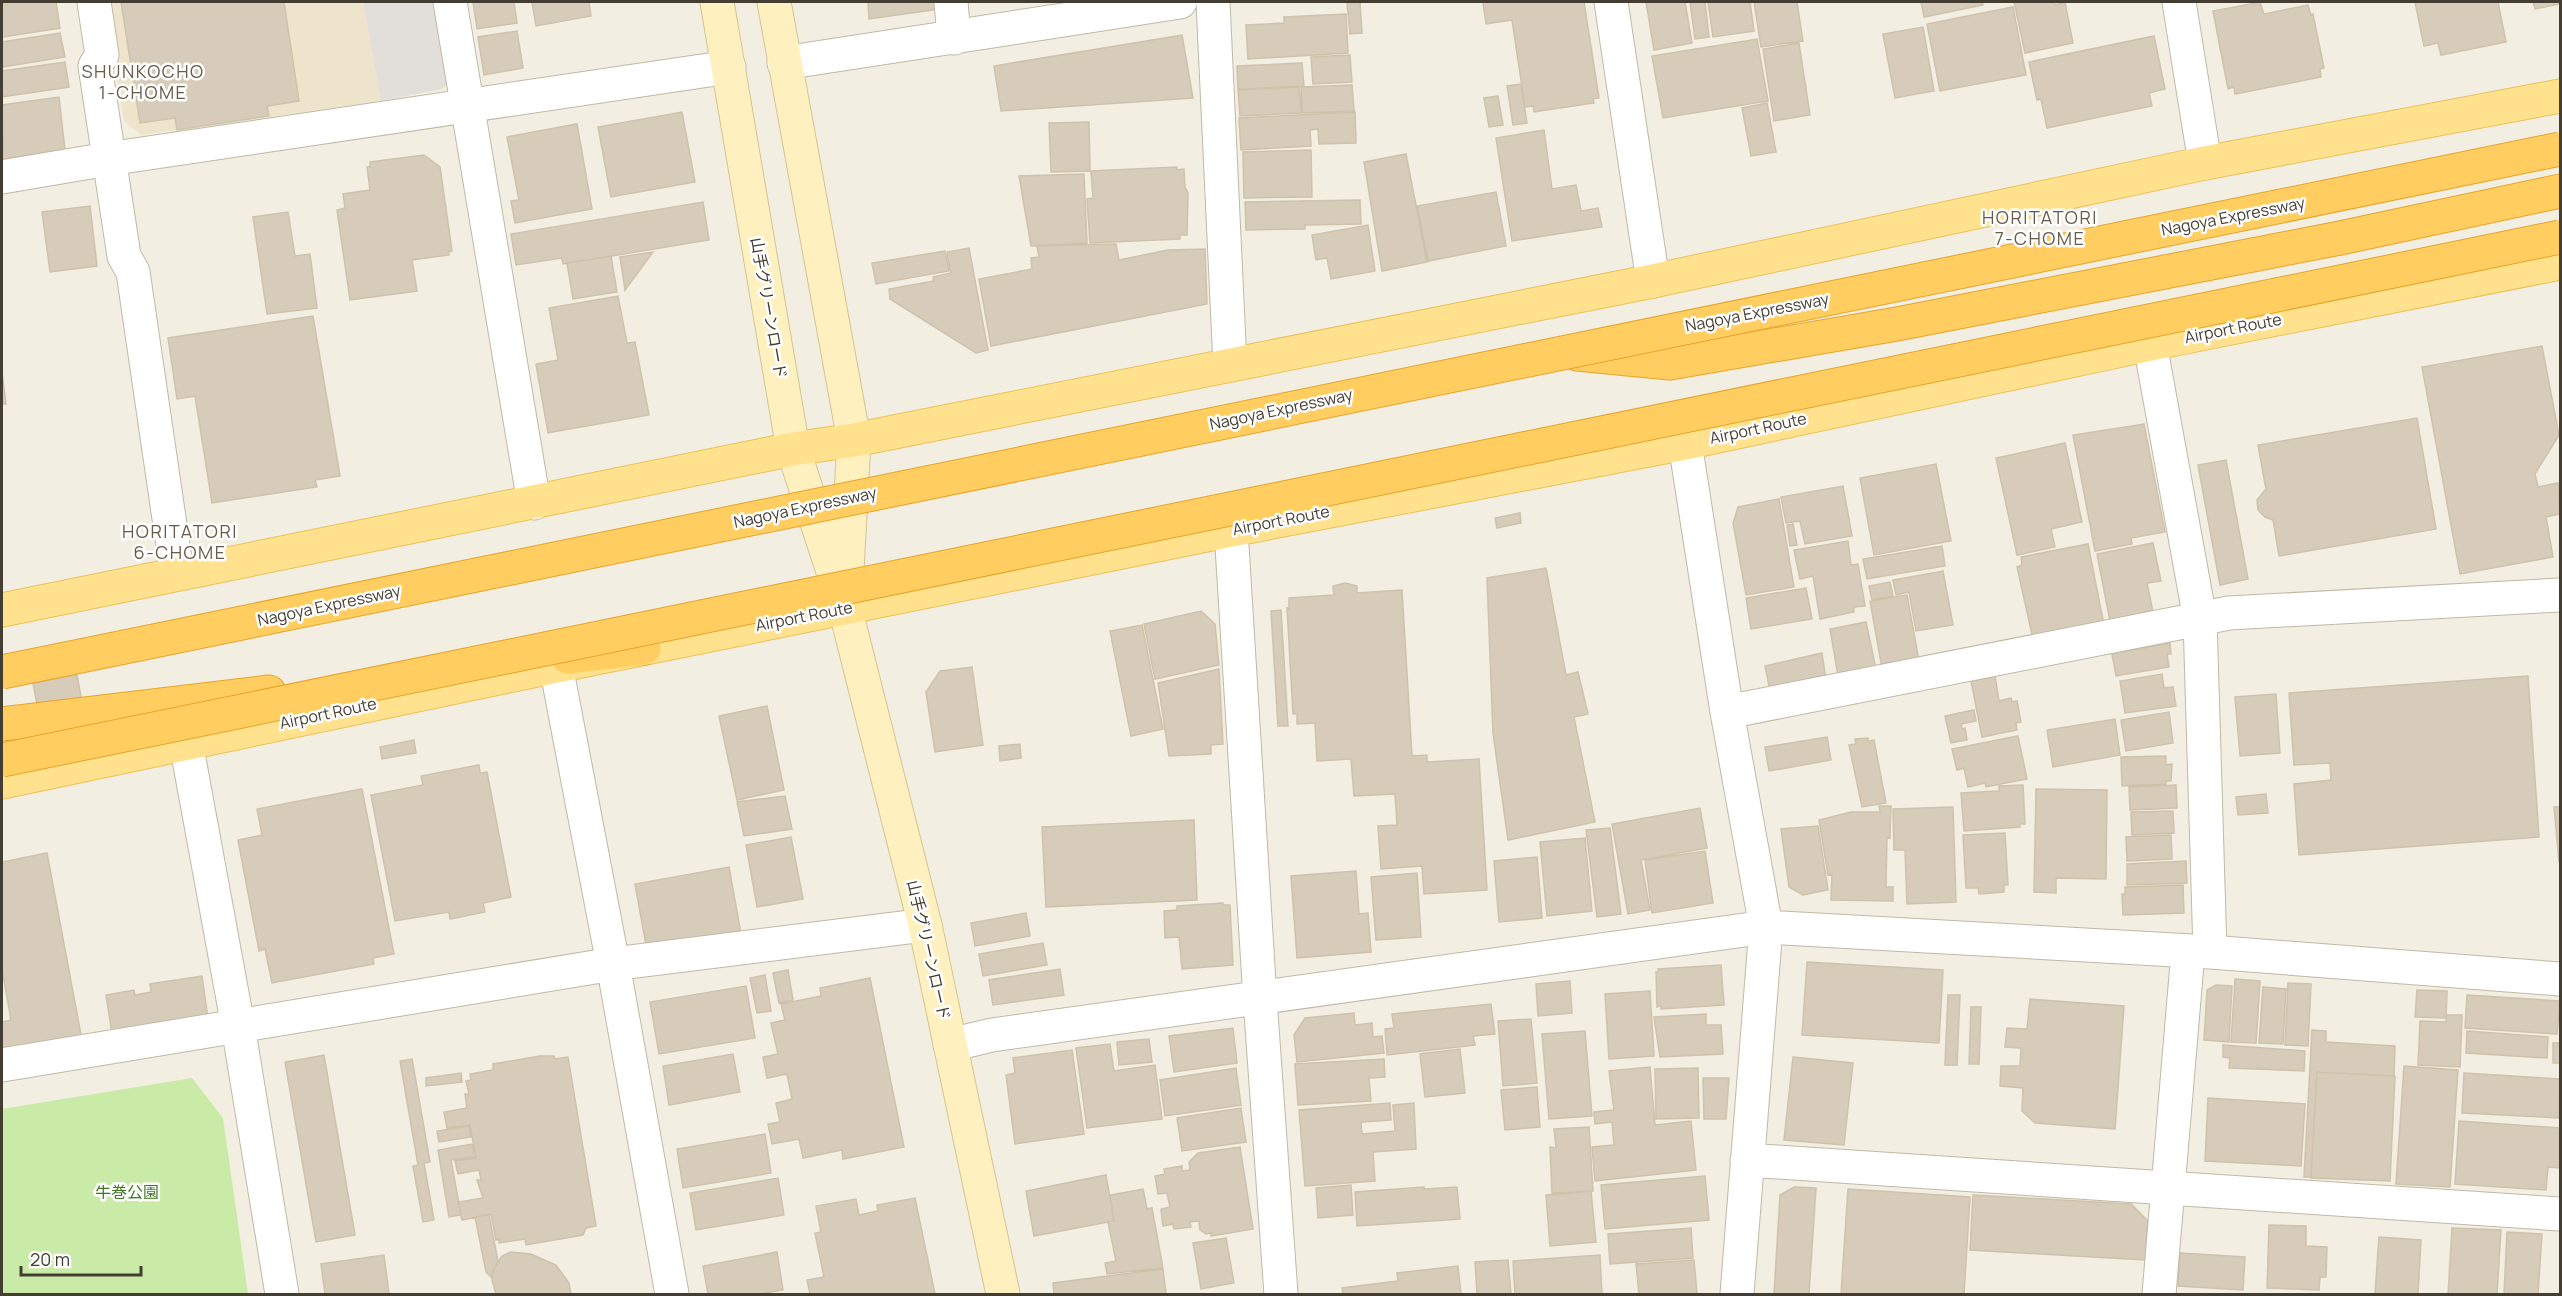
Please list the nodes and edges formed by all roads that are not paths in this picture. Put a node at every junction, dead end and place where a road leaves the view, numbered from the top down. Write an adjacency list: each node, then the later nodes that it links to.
1 (94, 2): 16 (street)
2 (450, 2): 14 (street)
3 (717, 2): 12 (street, 山手グリーンロード)
4 (774, 2): 11 (street, 山手グリーンロード)
5 (951, 2): 10 (street)
6 (1179, 2): 10 (street)
7 (1213, 2): 25 (street)
8 (1611, 2): 22 (street)
9 (2180, 2): 17 (street)
10 (954, 38): 11 (street)
11 (784, 63): 26 (street, 山手グリーンロード)
12 (729, 67): 14 (street); 28 (street, 山手グリーンロード)
13 (2560, 96): 17 (main road)
14 (469, 105): 16 (street); 29 (street)
15 (2560, 149): 24 (highway, Nagoya Expressway, bridge)
16 (108, 159): 18 (street); 31 (street)
17 (2205, 163): 22 (main road)
18 (2, 177)
19 (2560, 191): 24 (highway, bridge)
20 (2560, 237): 42 (highway, bridge)
21 (2560, 263): 23 (main road, Airport Route)
22 (1653, 281): 25 (main road)
23 (2150, 344): 27 (main road, Airport Route); 35 (street)
24 (1560, 352): 38 (highway, Nagoya Expressway, bridge)
25 (1230, 365): 26 (main road)
26 (854, 440): 28 (main road); 33 (street, 山手グリーンロード)
27 (1685, 443): 30 (main road, Airport Route); 39 (street)
28 (793, 449): 29 (main road); 33 (street, 山手グリーンロード)
29 (534, 503): 31 (main road)
30 (1231, 530): 33 (main road, Airport Route); 49 (street)
31 (177, 573): 34 (main road)
32 (2560, 595): 35 (street)
33 (845, 608): 36 (main road, Airport Route); 44 (street, 山手グリーンロード)
34 (2, 610)
35 (2200, 619): 39 (street); 46 (street)
36 (644, 648): 37 (main road, Airport Route); 40 (highway, bridge)
37 (556, 666): 41 (main road, Airport Route); 47 (street)
38 (2, 672)
39 (1727, 712): 45 (street)
40 (2, 724)
41 (186, 743): 43 (main road, Airport Route); 50 (street)
42 (2, 760)
43 (2, 782)
44 (925, 925): 47 (street); 51 (street, 山手グリーンロード)
45 (1766, 927): 46 (street); 49 (street); 53 (street)
46 (2199, 952): 48 (street); 54 (street)
47 (613, 964): 50 (street); 57 (street)
48 (2560, 979)
49 (1260, 999): 51 (street); 59 (street)
50 (238, 1026): 52 (street); 56 (street)
51 (950, 1045): 58 (street, 山手グリーンロード)
52 (2, 1065)
53 (1747, 1160): 54 (street); 60 (street)
54 (2168, 1187): 55 (street); 61 (street)
55 (2560, 1215)
56 (282, 1294)
57 (672, 1294)
58 (1003, 1294)
59 (1281, 1294)
60 (1737, 1294)
61 (2159, 1294)

